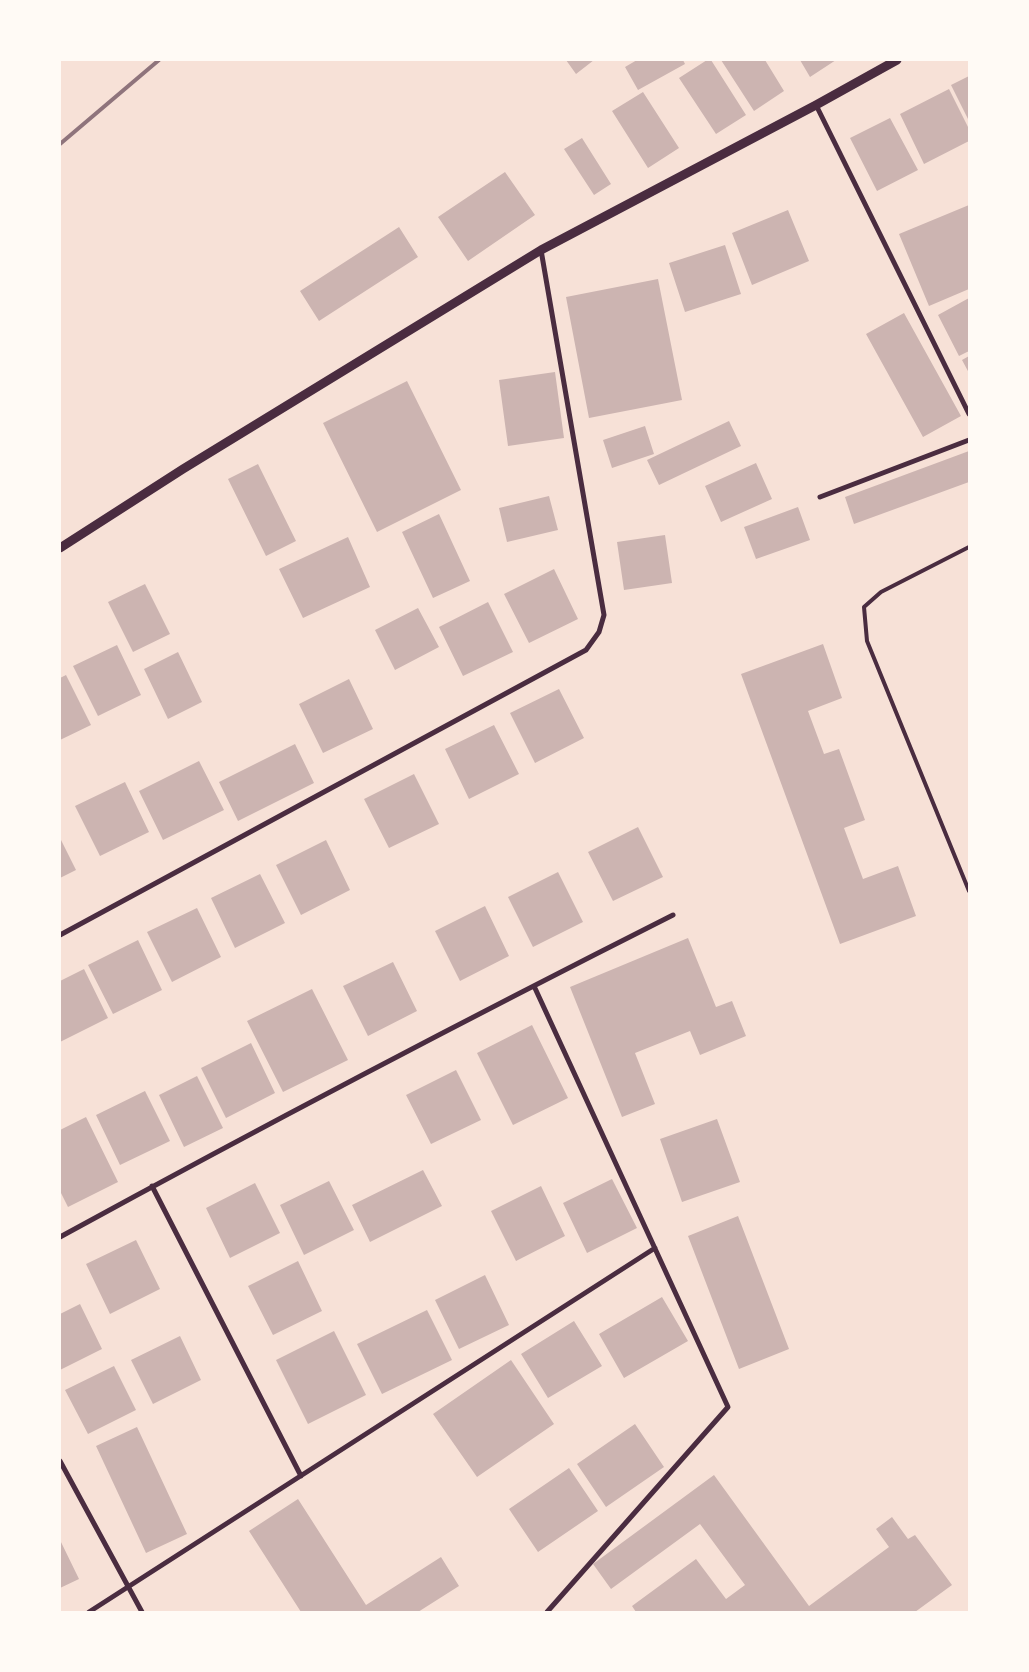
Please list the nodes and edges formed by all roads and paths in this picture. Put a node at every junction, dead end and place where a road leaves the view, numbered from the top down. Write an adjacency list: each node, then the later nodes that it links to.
1 (897, 60): 2 (street)
2 (816, 105): 3 (street); 4 (street)
3 (541, 250): 8 (street); 11 (street)
4 (969, 414)
5 (969, 440): 6 (street)
6 (820, 497)
7 (969, 547): 9 (lane)
8 (60, 548)
9 (969, 891)
10 (674, 915): 12 (street)
11 (60, 935)
12 (534, 986): 13 (street); 15 (street)
13 (152, 1186): 14 (street); 17 (street)
14 (60, 1237)
15 (655, 1248): 17 (street); 21 (street)
16 (60, 1461): 18 (street)
17 (301, 1476): 18 (street)
18 (128, 1587): 19 (street); 20 (street)
19 (90, 1612)
20 (142, 1612)
21 (547, 1612)

